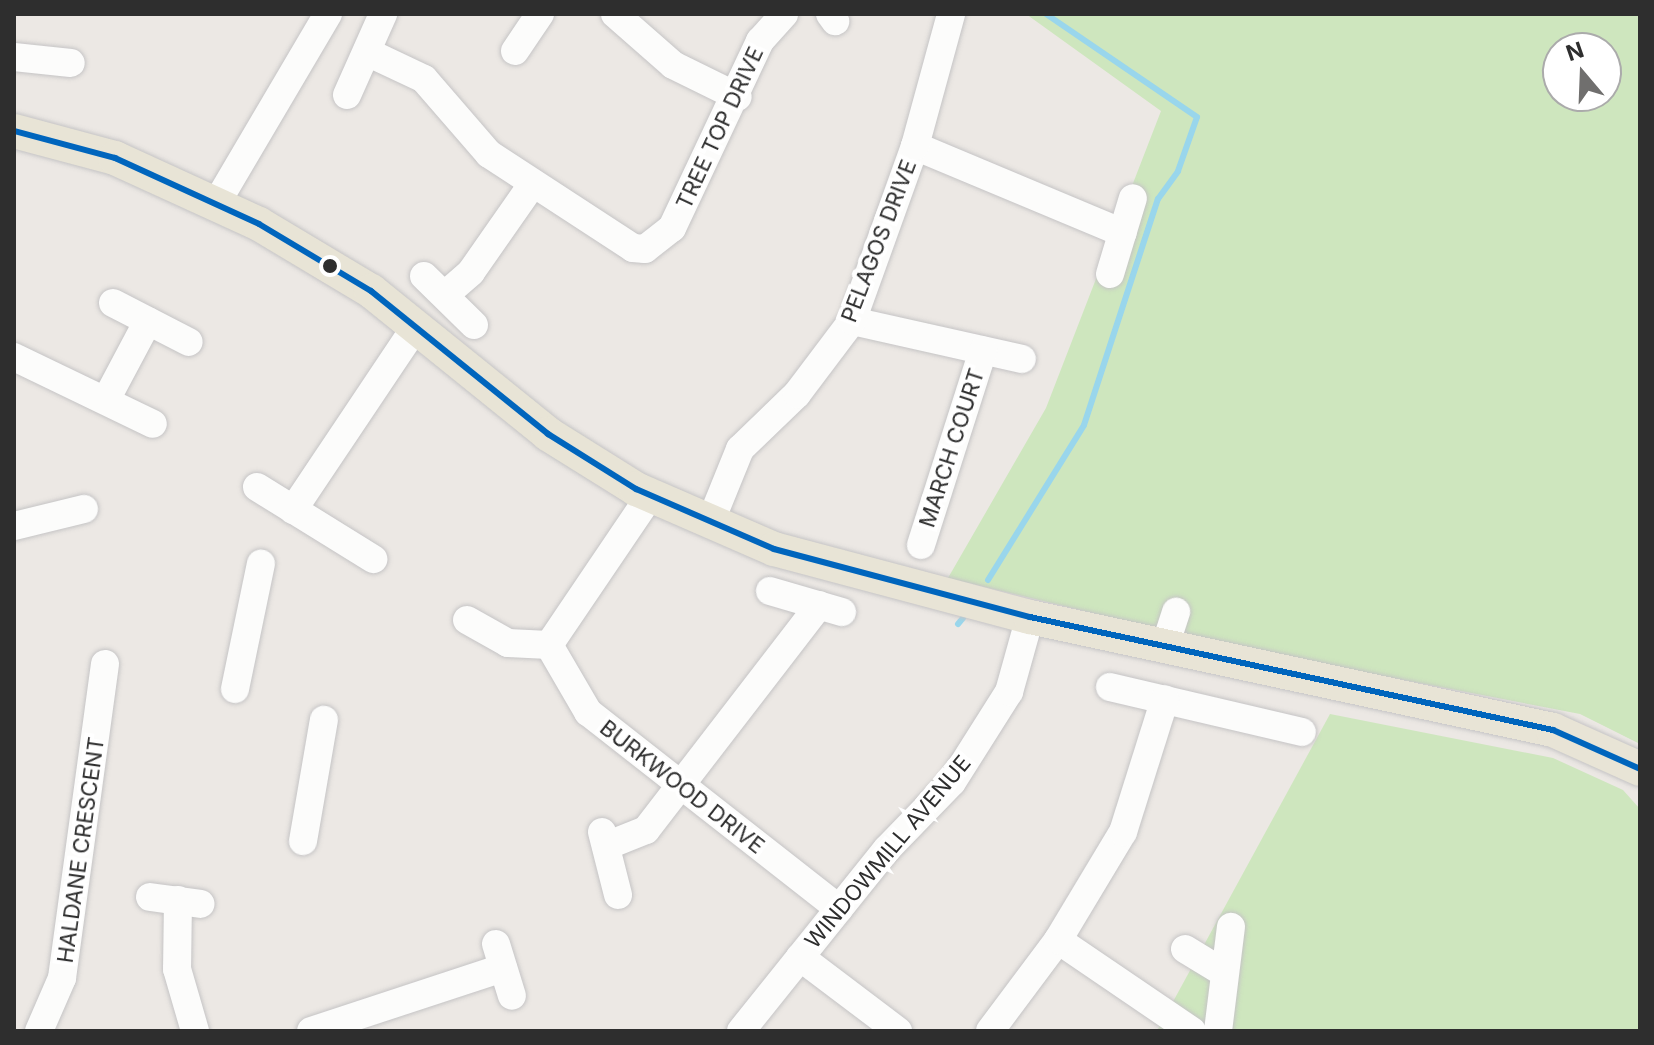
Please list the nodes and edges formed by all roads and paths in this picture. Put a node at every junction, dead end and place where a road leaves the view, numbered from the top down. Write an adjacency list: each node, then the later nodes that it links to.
1 (328, 14): 17 (street)
2 (383, 14): 8 (street)
3 (540, 14): 7 (street)
4 (615, 14): 12 (street)
5 (784, 14): 12 (street, TREE TOP DRIVE)
6 (951, 14): 14 (street, PELAGOS DRIVE)
7 (515, 51)
8 (367, 52): 11 (street); 15 (street)
9 (14, 57): 10 (street)
10 (71, 63)
11 (347, 95)
12 (738, 97): 15 (street, TREE TOP DRIVE)
13 (14, 131): 17 (main road)
14 (915, 146): 18 (street); 24 (street, PELAGOS DRIVE)
15 (533, 183): 21 (street)
16 (1133, 198): 18 (street)
17 (224, 208): 26 (main road)
18 (1123, 233): 19 (street)
19 (1110, 274)
20 (424, 276): 21 (street)
21 (446, 294): 25 (street)
22 (113, 303): 23 (street)
23 (148, 321): 27 (street); 31 (street)
24 (852, 321): 28 (street, MARCH COURT); 37 (street, PELAGOS DRIVE)
25 (474, 325)
26 (416, 326): 34 (main road); 36 (street)
27 (189, 342)
28 (983, 351): 30 (street, MARCH COURT); 39 (street, MARCH COURT)
29 (14, 357): 31 (street)
30 (1022, 359)
31 (107, 398): 32 (street)
32 (153, 424)
33 (257, 487): 36 (street)
34 (650, 496): 37 (main road); 46 (street)
35 (84, 509): 38 (street)
36 (293, 510): 40 (street)
37 (710, 523): 44 (main road)
38 (14, 526)
39 (921, 545)
40 (373, 559)
41 (261, 564): 50 (street)
42 (770, 591): 55 (street)
43 (1176, 612): 47 (street)
44 (1030, 617): 47 (main road); 59 (street, WINDOWMILL AVENUE)
45 (467, 620): 46 (street)
46 (549, 645): 55 (street, BURKWOOD DRIVE)
47 (1165, 646): 54 (main road)
48 (105, 664): 66 (street, HALDANE CRESCENT)
49 (1110, 687): 51 (street)
50 (235, 689)
51 (1165, 699): 53 (street); 61 (street)
52 (324, 720): 56 (street)
53 (1302, 732)
54 (1640, 769)
55 (681, 787): 57 (street); 59 (street, BURKWOOD DRIVE)
56 (303, 841)
57 (618, 895)
58 (150, 897): 67 (street)
59 (839, 909): 63 (street, WINDOWMILL AVENUE)
60 (1231, 927): 64 (street)
61 (1058, 940): 71 (street); 72 (street)
62 (1185, 949): 64 (street)
63 (800, 957): 69 (street, WINDOWMILL AVENUE); 70 (street)
64 (1221, 971): 73 (street)
65 (512, 996): 68 (street)
66 (39, 1031)
67 (195, 1031)
68 (311, 1031)
69 (741, 1031)
70 (898, 1031)
71 (990, 1031)
72 (1192, 1031)
73 (1218, 1031)

